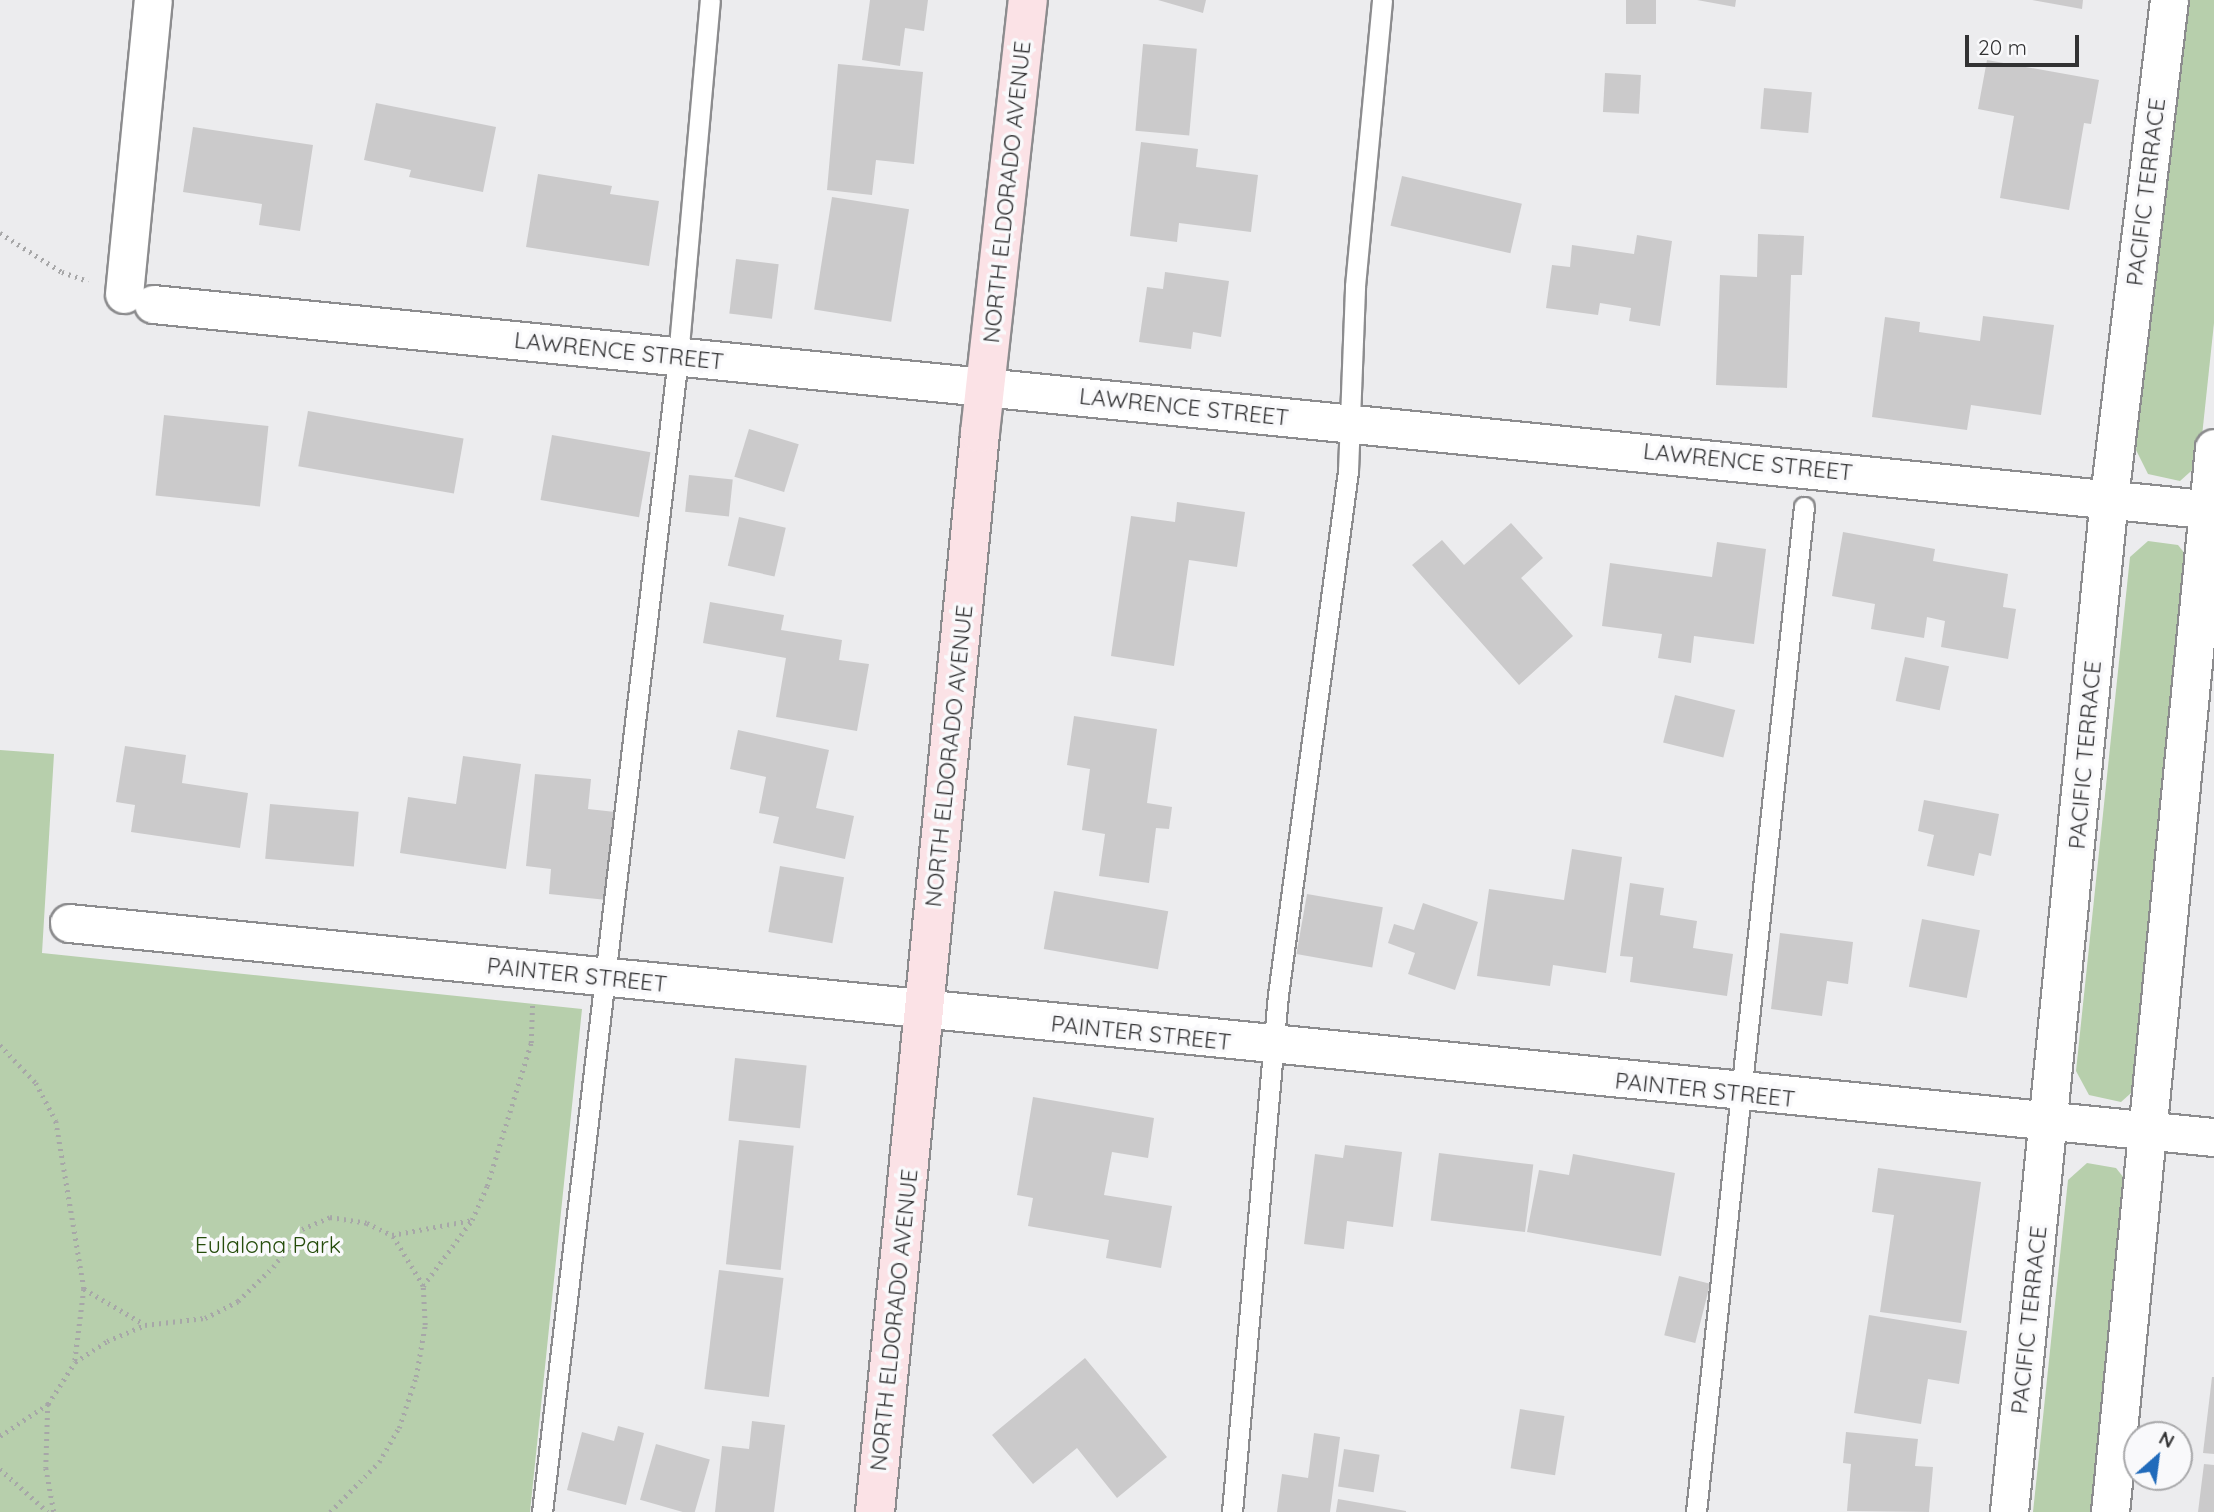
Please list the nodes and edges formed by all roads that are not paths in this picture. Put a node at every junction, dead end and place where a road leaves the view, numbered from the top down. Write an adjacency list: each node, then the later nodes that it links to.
1 (153, 0): 6 (street, LAWRENCE STREET)
2 (710, 0): 6 (lane)
3 (1028, 0): 7 (street, NORTH ELDORADO AVENUE)
4 (1382, 0): 8 (lane)
5 (2169, 0): 10 (street, PACIFIC TERRACE)
6 (678, 357): 7 (street, LAWRENCE STREET); 14 (lane)
7 (985, 387): 8 (street, LAWRENCE STREET); 15 (street, NORTH ELDORADO AVENUE)
8 (1352, 424): 10 (street, LAWRENCE STREET); 16 (lane)
9 (2214, 448): 12 (street)
10 (2109, 497): 12 (street, LAWRENCE STREET); 18 (street, PACIFIC TERRACE)
11 (1804, 507): 17 (lane)
12 (2211, 509): 19 (street)
13 (69, 923): 14 (street, PAINTER STREET)
14 (606, 978): 15 (street, PAINTER STREET); 21 (lane)
15 (924, 1011): 16 (street, PAINTER STREET); 22 (street, NORTH ELDORADO AVENUE)
16 (1275, 1046): 17 (street, PAINTER STREET); 23 (lane)
17 (1741, 1093): 18 (street, PAINTER STREET); 24 (lane)
18 (2049, 1123): 19 (street, PAINTER STREET); 25 (street, PACIFIC TERRACE)
19 (2148, 1131): 20 (street, PAINTER STREET); 26 (street)
20 (2214, 1137)
21 (542, 1512)
22 (875, 1512)
23 (1232, 1512)
24 (1696, 1512)
25 (2009, 1512)
26 (2110, 1512)

